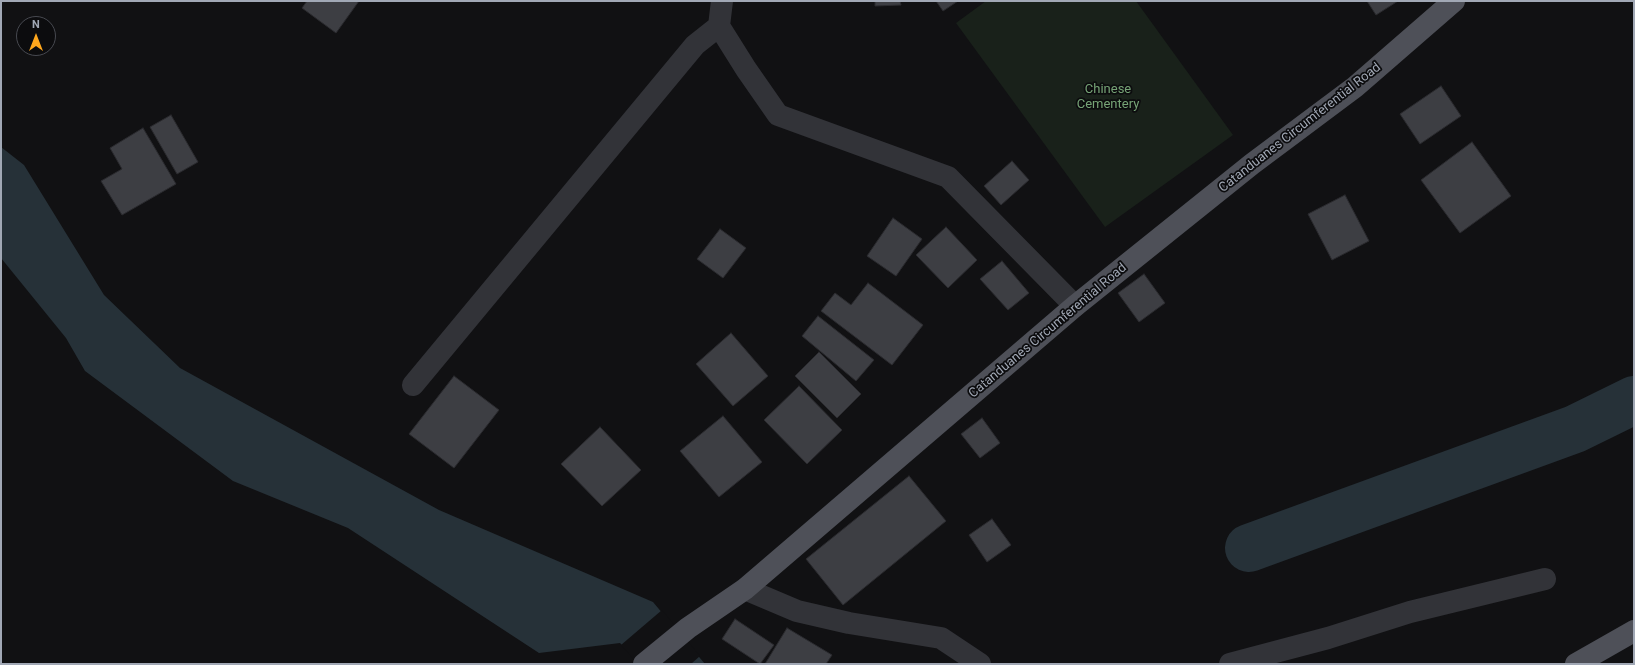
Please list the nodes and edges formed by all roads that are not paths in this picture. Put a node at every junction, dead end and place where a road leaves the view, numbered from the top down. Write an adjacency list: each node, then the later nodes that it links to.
1 (722, 1): 3 (street)
2 (1454, 1): 4 (main road, Catanduanes Circumferential Road)
3 (719, 26): 4 (street); 5 (street)
4 (1075, 306): 7 (main road, Catanduanes Circumferential Road)
5 (413, 385)
6 (1545, 579): 11 (street)
7 (745, 589): 9 (main road, Catanduanes Circumferential Road); 10 (street)
8 (1634, 631): 12 (main road)
9 (644, 664)
10 (980, 664)
11 (1230, 664)
12 (1576, 664)

